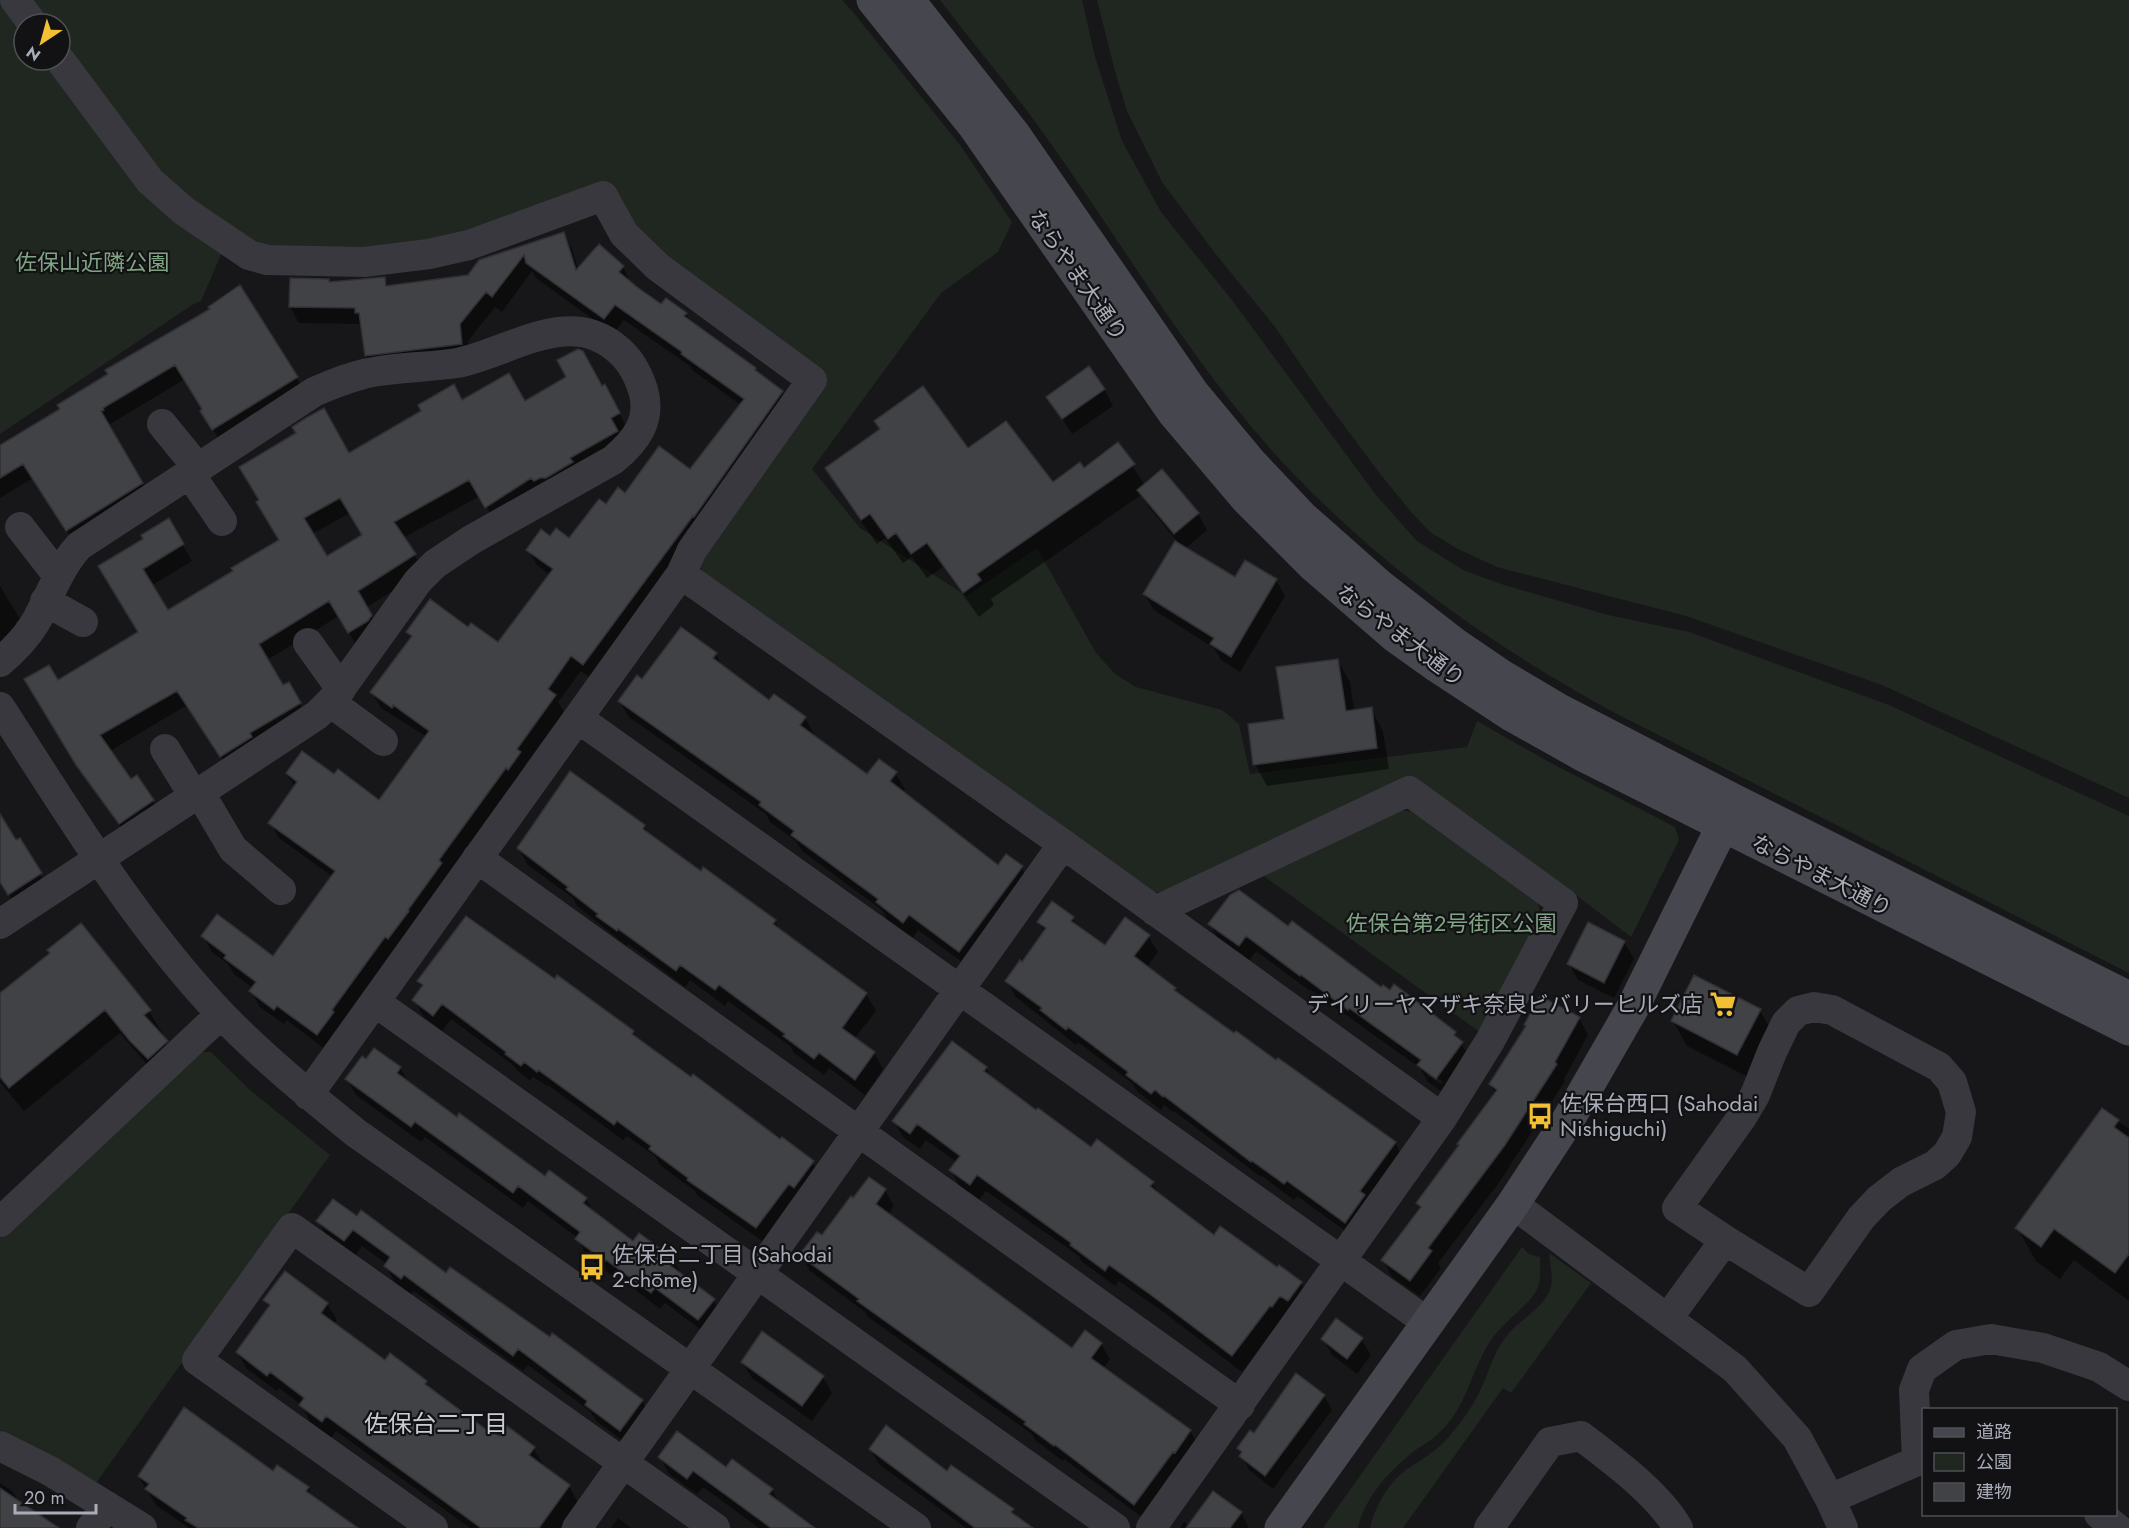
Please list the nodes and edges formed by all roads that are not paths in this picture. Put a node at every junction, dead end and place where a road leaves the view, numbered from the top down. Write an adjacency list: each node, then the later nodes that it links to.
1 (873, 0): 19 (street, ならやま大通り)
2 (908, 0): 19 (street, ならやま大通り)
3 (69, 72): 8 (street)
4 (162, 424): 5 (street)
5 (193, 470): 6 (street); 9 (street); 13 (street)
6 (222, 521)
7 (20, 527): 9 (street)
8 (681, 574): 15 (street); 20 (street)
9 (51, 588): 10 (street); 12 (street)
10 (83, 622)
11 (308, 643): 13 (street)
12 (0, 662)
13 (336, 695): 16 (street); 18 (street)
14 (0, 707): 22 (street)
15 (579, 719): 21 (street); 26 (street)
16 (383, 741)
17 (165, 749): 18 (street)
18 (197, 795): 22 (street); 23 (street)
19 (1729, 813): 27 (street, ならやま大通り); 30 (street, ならやま大通り); 34 (street)
20 (1063, 844): 24 (street); 26 (street)
21 (477, 858): 28 (street); 33 (street)
22 (99, 860): 25 (street); 29 (street)
23 (281, 890)
24 (1155, 911): 32 (street); 32 (street)
25 (0, 924)
26 (961, 989): 33 (street); 37 (street)
27 (2129, 998)
28 (375, 1002): 31 (street); 38 (street)
29 (221, 1014): 31 (street); 35 (street)
30 (2129, 1029)
31 (308, 1095): 41 (street)
32 (1442, 1118): 37 (street)
33 (859, 1133): 38 (street); 43 (street)
34 (1514, 1204): 39 (street); 40 (street)
35 (0, 1222)
36 (1725, 1240): 36 (street); 39 (street)
37 (1342, 1262): 40 (street); 43 (street)
38 (759, 1274): 41 (street); 55 (street)
39 (1668, 1318): 47 (street)
40 (1428, 1322): 57 (street)
41 (691, 1368): 46 (street); 54 (street)
42 (2129, 1386): 45 (street)
43 (1240, 1405): 56 (street)
44 (0, 1446): 49 (street)
45 (1920, 1461): 47 (street)
46 (624, 1463): 51 (street); 52 (street); 53 (street)
47 (1830, 1499): 60 (street)
48 (2100, 1516): 61 (street)
49 (99, 1517): 50 (street)
50 (142, 1528)
51 (432, 1528)
52 (577, 1528)
53 (715, 1528)
54 (916, 1528)
55 (1115, 1528)
56 (1151, 1528)
57 (1281, 1528)
58 (1489, 1528): 59 (street)
59 (1678, 1528)
60 (1843, 1528)
61 (2117, 1528)

